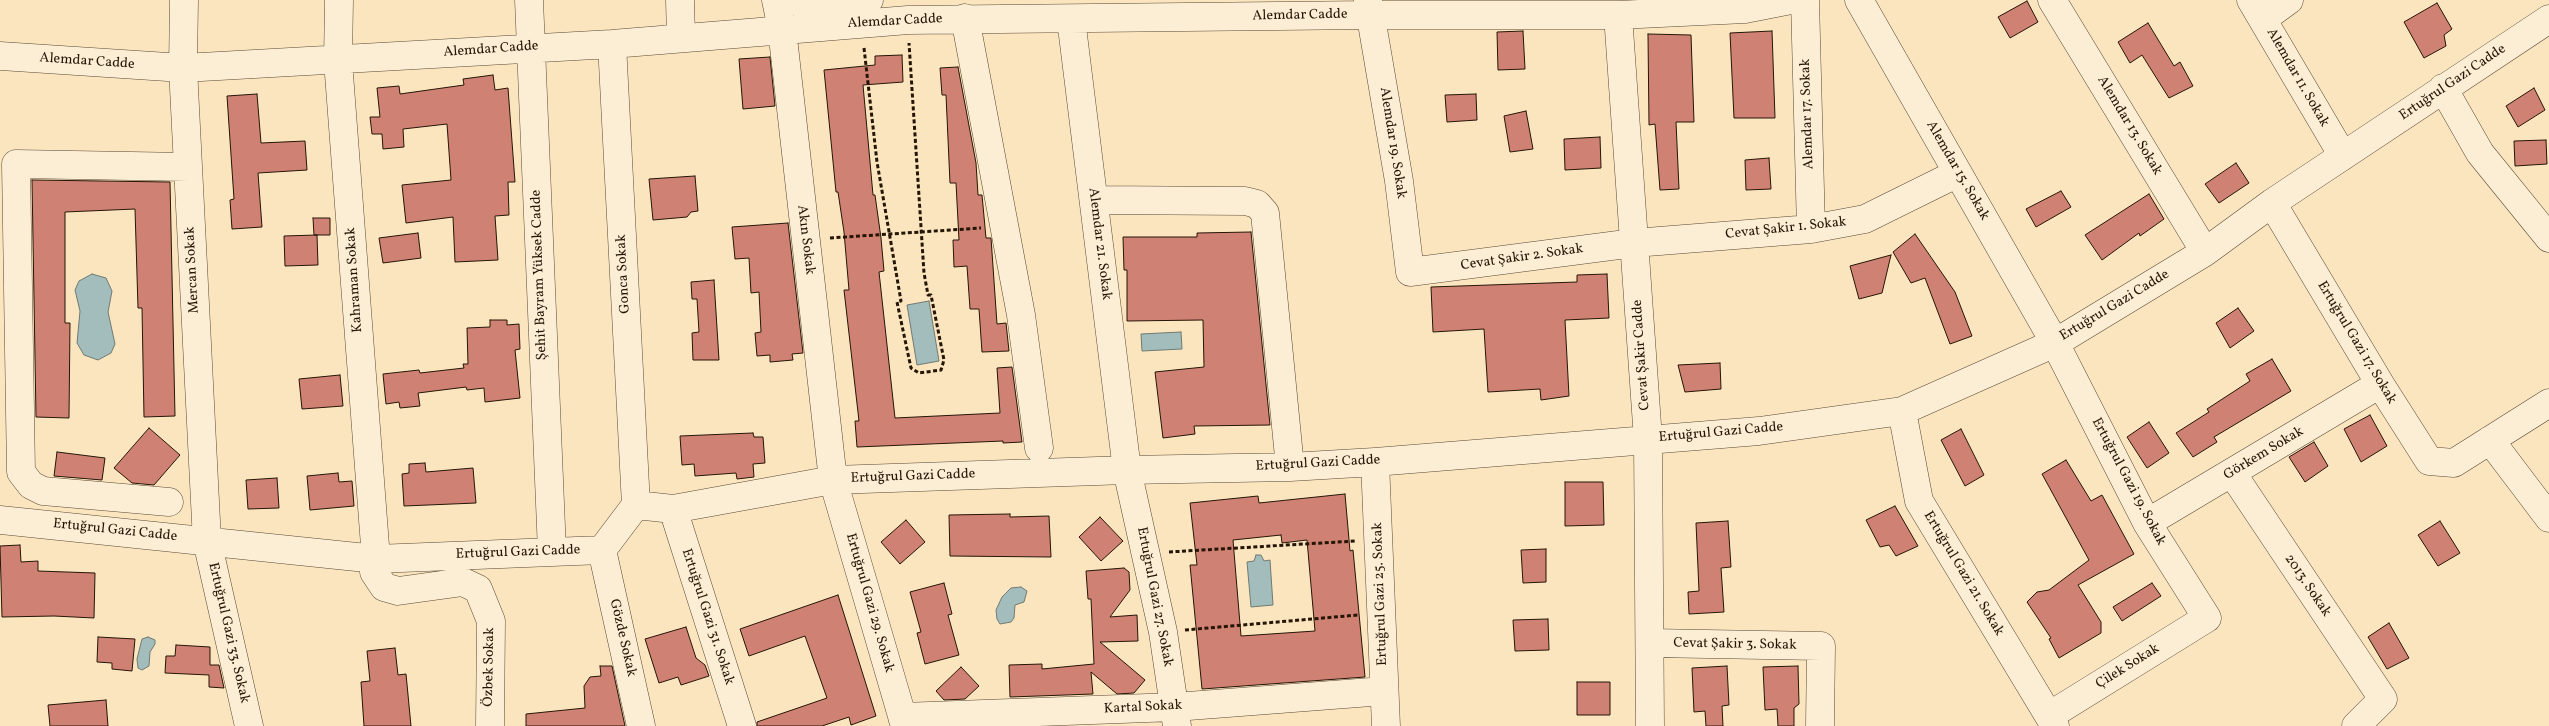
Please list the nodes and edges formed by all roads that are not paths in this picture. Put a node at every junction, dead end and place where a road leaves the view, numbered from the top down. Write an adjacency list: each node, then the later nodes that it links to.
1 (184, 0): 27 (street, Mercan Sokak)
2 (339, 0): 26 (street, Kahraman Sokak)
3 (529, 0): 24 (street, Şehit Bayram Yüksek Cadde)
4 (680, 0): 22 (street)
5 (776, 0): 21 (street, Akın Sokak)
6 (796, 0): 16 (street)
7 (1791, 0): 12 (street, Alemdar Cadde)
8 (1804, 0): 34 (street, Alemdar 17. Sokak)
9 (1859, 0): 31 (street, Alemdar 15. Sokak)
10 (2052, 0): 37 (street, Alemdar 13. Sokak)
11 (2289, 0): 15 (street)
12 (1743, 5): 17 (street, Alemdar Cadde)
13 (1369, 7): 14 (street, Alemdar Cadde); 17 (street, Alemdar Cadde); 38 (street, Alemdar 19. Sokak)
14 (1202, 9): 19 (street, Alemdar Cadde)
15 (2257, 9): 29 (street, Alemdar 11. Sokak)
16 (865, 12): 18 (street, Alemdar Cadde); 21 (street, Alemdar Cadde)
17 (1618, 15): 36 (street, Cevat Şakir Cadde)
18 (965, 18): 19 (street, Alemdar Cadde); 45 (street)
19 (1071, 19): 32 (street, Alemdar 21. Sokak)
20 (2549, 19): 28 (street, Ertuğrul Gazi Cadde)
21 (782, 29): 22 (street, Alemdar Cadde); 50 (street, Akın Sokak)
22 (681, 37): 23 (street, Alemdar Cadde)
23 (612, 44): 24 (street, Alemdar Cadde); 52 (street, Gonca Sokak)
24 (531, 47): 26 (street, Alemdar Cadde); 59 (street, Şehit Bayram Yüksek Cadde)
25 (0, 56): 27 (street, Alemdar Cadde)
26 (338, 61): 27 (street, Alemdar Cadde); 60 (street, Kahraman Sokak)
27 (182, 68): 30 (street, Mercan Sokak)
28 (2443, 88): 29 (street, Ertuğrul Gazi Cadde); 35 (street)
29 (2343, 156): 33 (street, Ertuğrul Gazi Cadde)
30 (188, 167): 51 (street); 57 (street, Mercan Sokak)
31 (1958, 173): 34 (street, Cevat Şakir 1. Sokak); 39 (street, Alemdar 15. Sokak)
32 (1094, 200): 47 (street); 48 (street, Alemdar 21. Sokak)
33 (2272, 203): 37 (street, Ertuğrul Gazi Cadde); 40 (street, Ertuğrul Gazi 17. Sokak)
34 (1811, 229): 36 (street, Cevat Şakir 1. Sokak)
35 (2549, 238)
36 (1634, 243): 38 (street, Cevat Şakir 2. Sokak); 43 (street, Cevat Şakir Cadde)
37 (2205, 252): 39 (street, Ertuğrul Gazi Cadde)
38 (1410, 272)
39 (2055, 343): 42 (street, Ertuğrul Gazi Cadde); 56 (street, Ertuğrul Gazi 19. Sokak)
40 (2380, 384): 44 (street, Ertuğrul Gazi 17. Sokak); 49 (street, Görkem Sokak)
41 (2549, 403): 44 (street)
42 (1902, 411): 43 (street, Ertuğrul Gazi Cadde); 65 (street, Ertuğrul Gazi 21. Sokak)
43 (1648, 439): 46 (street, Ertuğrul Gazi Cadde); 62 (street, Cevat Şakir Cadde)
44 (2490, 440): 54 (street)
45 (1039, 448)
46 (1375, 462): 47 (street, Ertuğrul Gazi Cadde); 63 (street, Ertuğrul Gazi 25. Sokak)
47 (1290, 467): 48 (street, Ertuğrul Gazi Cadde)
48 (1127, 470): 50 (street, Ertuğrul Gazi Cadde); 64 (street, Ertuğrul Gazi 27. Sokak)
49 (2232, 473): 56 (street, Görkem Sokak); 74 (street, 2013. Sokak)
50 (833, 480): 53 (street, Ertuğrul Gazi Cadde); 66 (street, Ertuğrul Gazi 29. Sokak)
51 (169, 502)
52 (636, 505): 53 (street, Ertuğrul Gazi Cadde); 58 (street)
53 (673, 509): 70 (street, Ertuğrul Gazi 31. Sokak)
54 (2549, 518)
55 (0, 520): 57 (street, Ertuğrul Gazi Cadde)
56 (2147, 523): 61 (street, Ertuğrul Gazi 19. Sokak)
57 (207, 541): 60 (street, Ertuğrul Gazi Cadde); 67 (street, Ertuğrul Gazi 33. Sokak)
58 (602, 550): 59 (street, Ertuğrul Gazi Cadde); 69 (street, Gözde Sokak)
59 (552, 551): 60 (street, Ertuğrul Gazi Cadde)
60 (376, 559): 68 (street, Özbek Sokak)
61 (2207, 618): 65 (street, Çilek Sokak)
62 (1650, 643): 72 (street, Cevat Şakir Cadde); 73 (street, Cevat Şakir 3. Sokak)
63 (1384, 691): 64 (street, Kartal Sokak); 71 (street, Ertuğrul Gazi 25. Sokak)
64 (1176, 716): 66 (street, Kartal Sokak)
65 (2052, 721)
66 (903, 722)
67 (249, 726)
68 (490, 726)
69 (641, 726)
70 (742, 726)
71 (1386, 726)
72 (1650, 726)
73 (1820, 726)
74 (2356, 726)

